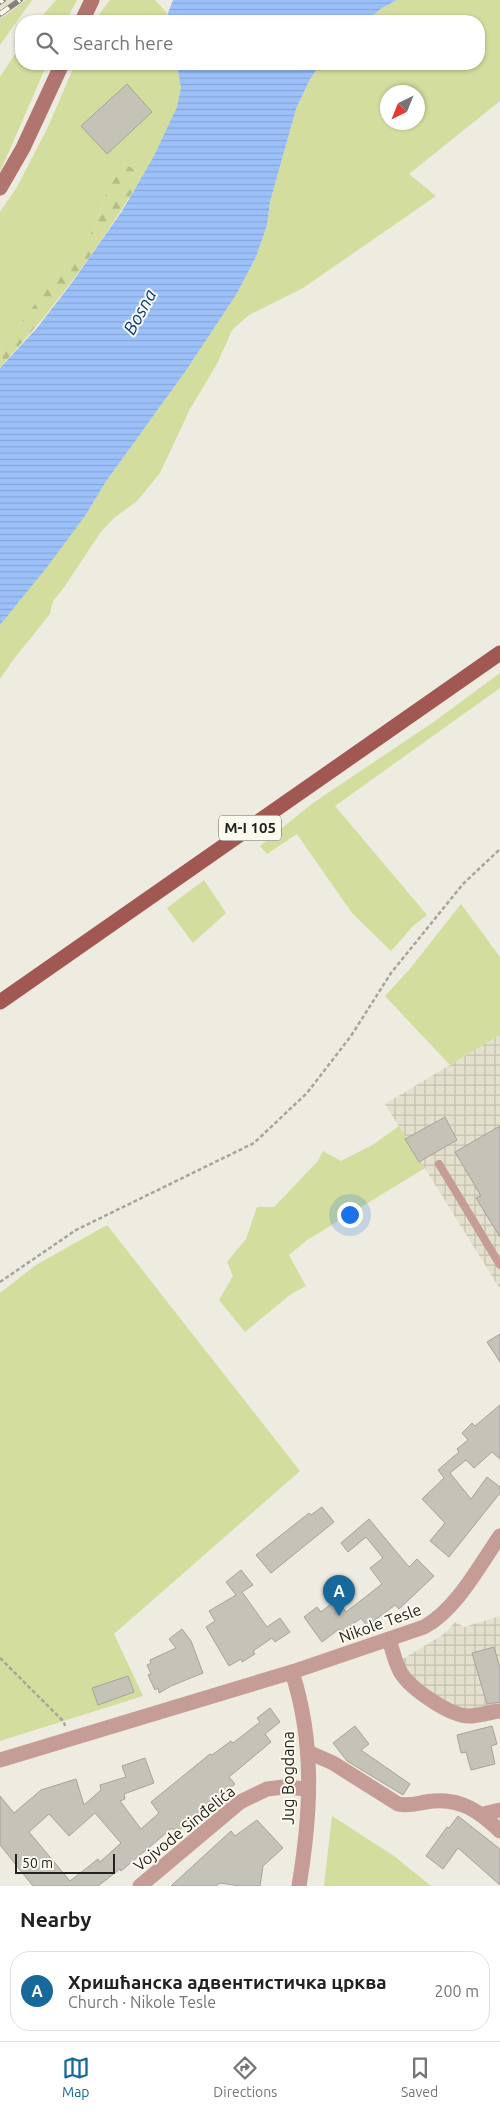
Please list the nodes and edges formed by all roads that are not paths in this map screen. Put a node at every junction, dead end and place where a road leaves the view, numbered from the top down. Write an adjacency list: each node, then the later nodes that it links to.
1 (92, 0): 2 (main road)
2 (85, 15)
3 (59, 70): 4 (main road)
4 (0, 188)
5 (500, 653): 6 (main road, M-I 105)
6 (0, 1002)
7 (439, 1164): 8 (lane)
8 (500, 1265)
9 (500, 1536): 10 (street, Nikole Tesle)
10 (389, 1640): 11 (street, Nikole Tesle); 12 (street)
11 (292, 1672): 13 (street, Jug Bogdana); 14 (street, Nikole Tesle)
12 (500, 1711)
13 (308, 1752): 15 (street, Jug Bogdana); 17 (street)
14 (0, 1760)
15 (308, 1789): 19 (street, Vojvode Sinđelića); 20 (street, Jug Bogdana)
16 (500, 1810): 17 (street)
17 (483, 1814): 18 (street)
18 (500, 1831)
19 (140, 1886)
20 (299, 1886)

